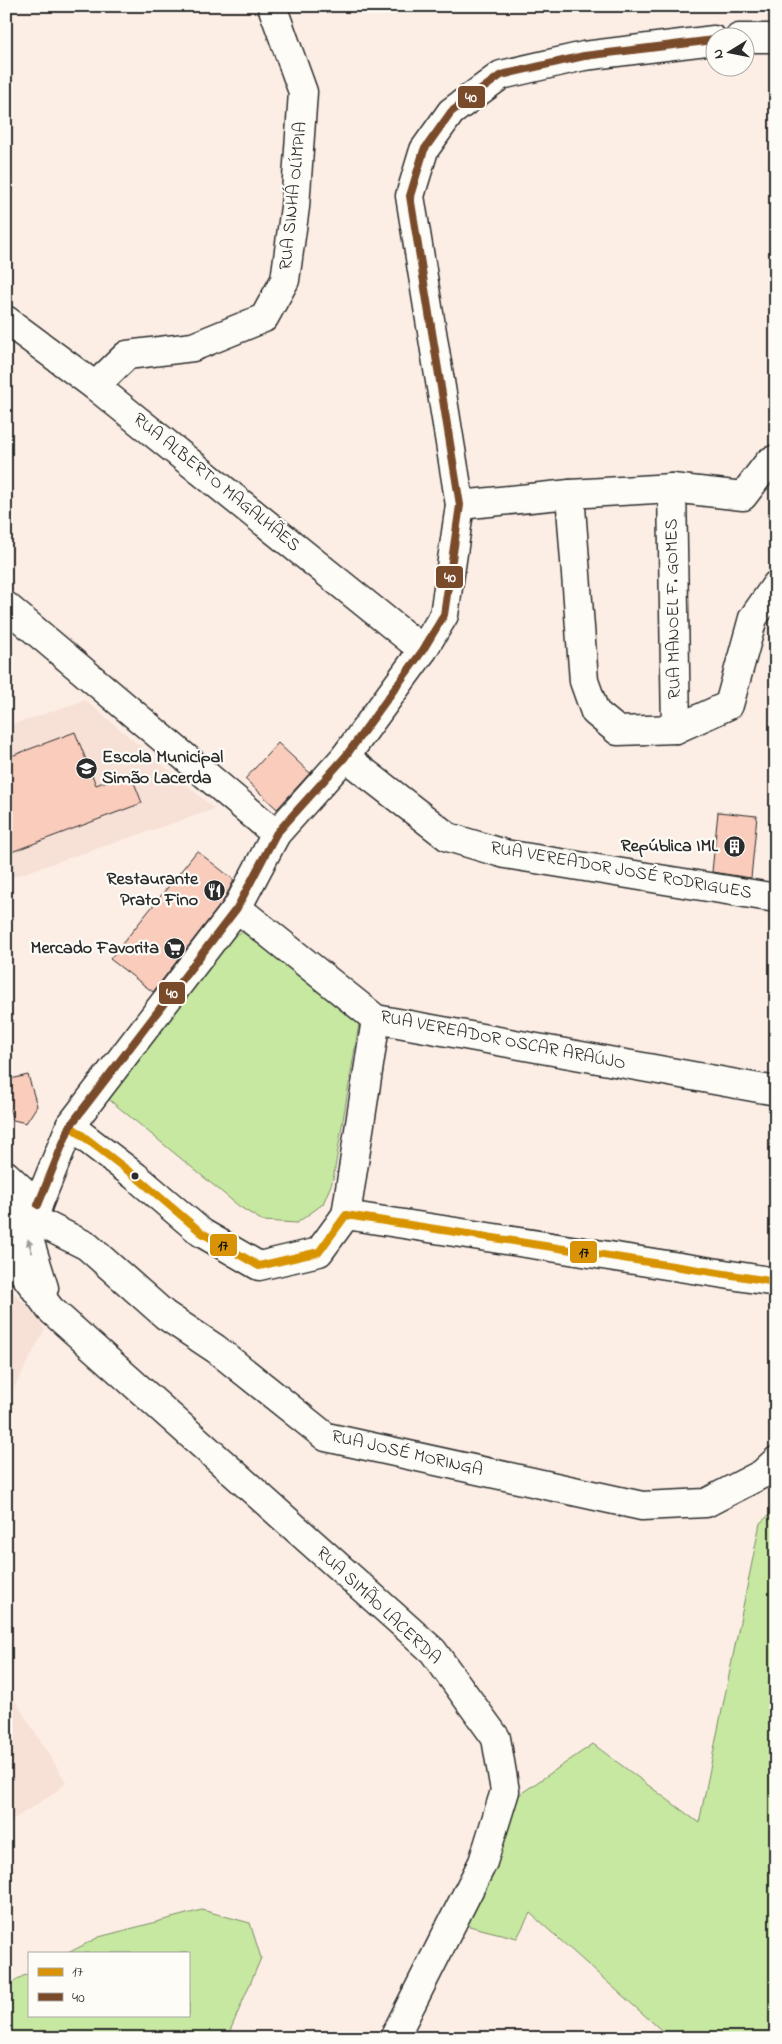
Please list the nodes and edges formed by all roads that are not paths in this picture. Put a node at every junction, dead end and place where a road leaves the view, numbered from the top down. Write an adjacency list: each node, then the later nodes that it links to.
1 (272, 6): 6 (street, RUA SINHÁ OLÍMPIA)
2 (754, 38): 3 (street)
3 (776, 38)
4 (704, 41): 10 (street)
5 (6, 320): 6 (street, RUA ALBERTO MAGALHÃES)
6 (95, 386): 13 (street, RUA ALBERTO MAGALHÃES)
7 (776, 459): 8 (street)
8 (672, 488): 9 (street); 14 (street, RUA MANOEL F. GOMES)
9 (570, 494): 10 (street); 14 (street)
10 (460, 505): 13 (street)
11 (776, 584): 14 (street)
12 (6, 606): 16 (street)
13 (423, 650): 15 (street)
14 (676, 729)
15 (345, 757): 16 (street); 17 (street, RUA VEREADOR JOSÉ RODRIGUES)
16 (276, 834): 18 (street)
17 (776, 898)
18 (237, 908): 19 (street, RUA VEREADOR OSCAR ARAÚJO); 21 (street)
19 (376, 1020): 20 (street, RUA VEREADOR OSCAR ARAÚJO); 24 (street)
20 (776, 1091)
21 (70, 1126): 23 (street); 24 (street)
22 (6, 1175): 23 (street)
23 (25, 1211): 27 (street, one-way to 23); 28 (street, RUA JOSÉ MORINGA)
24 (346, 1215): 26 (street)
25 (6, 1249): 27 (street, RUA SIMÃO LACERDA)
26 (776, 1282)
27 (50, 1309): 29 (street, RUA SIMÃO LACERDA)
28 (776, 1461)
29 (394, 2038)

